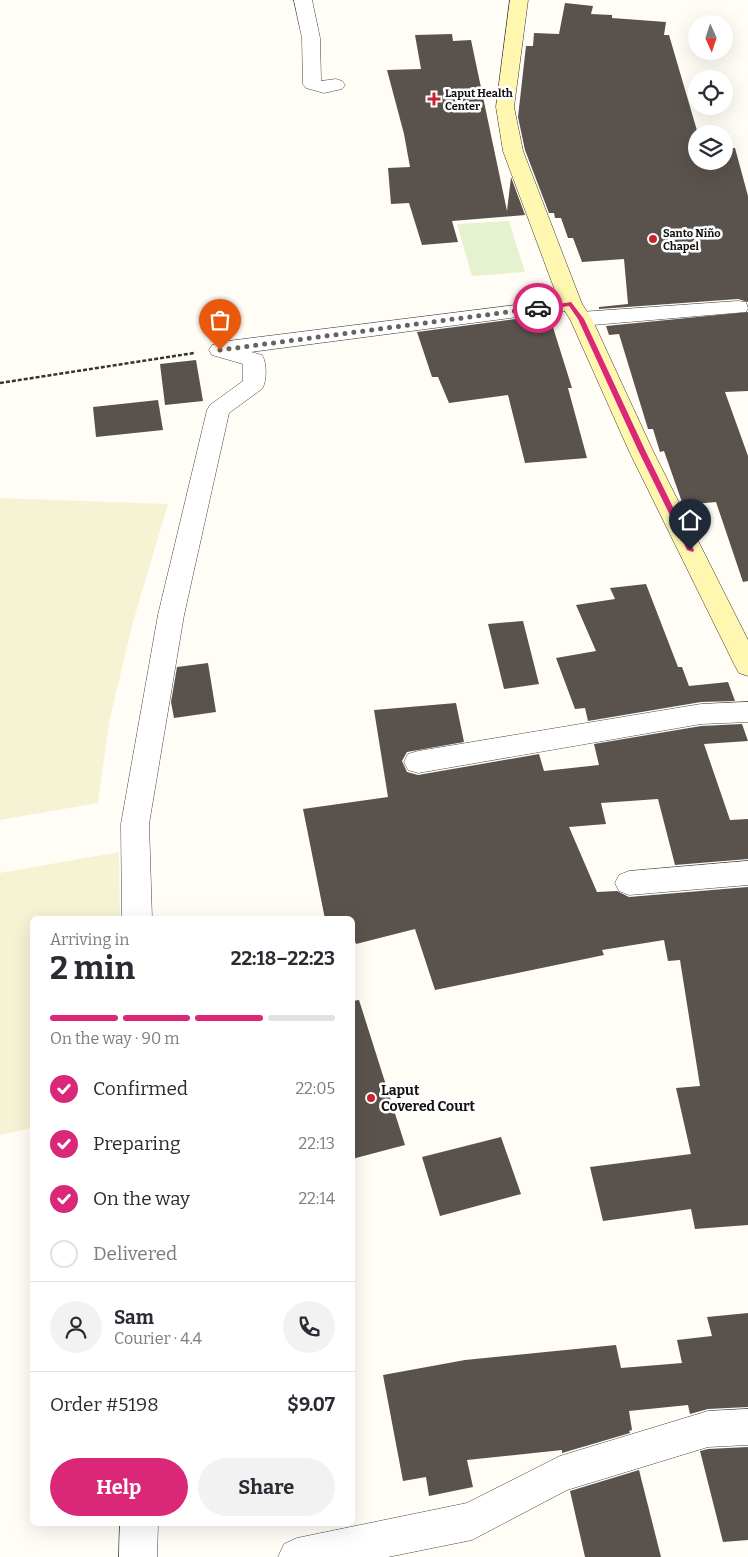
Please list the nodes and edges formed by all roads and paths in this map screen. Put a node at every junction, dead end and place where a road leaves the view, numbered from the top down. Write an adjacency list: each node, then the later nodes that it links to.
1 (303, 0): 3 (street)
2 (519, 0): 5 (street)
3 (336, 85)
4 (738, 307): 5 (street)
5 (576, 312): 6 (street); 8 (street)
6 (220, 350): 7 (path); 13 (street)
7 (0, 383)
8 (748, 666)
9 (748, 712): 10 (street)
10 (418, 762)
11 (748, 873): 12 (street)
12 (629, 883)
13 (137, 916)
14 (748, 1427): 17 (street)
15 (139, 1526): 16 (street)
16 (138, 1557)
17 (297, 1557)

